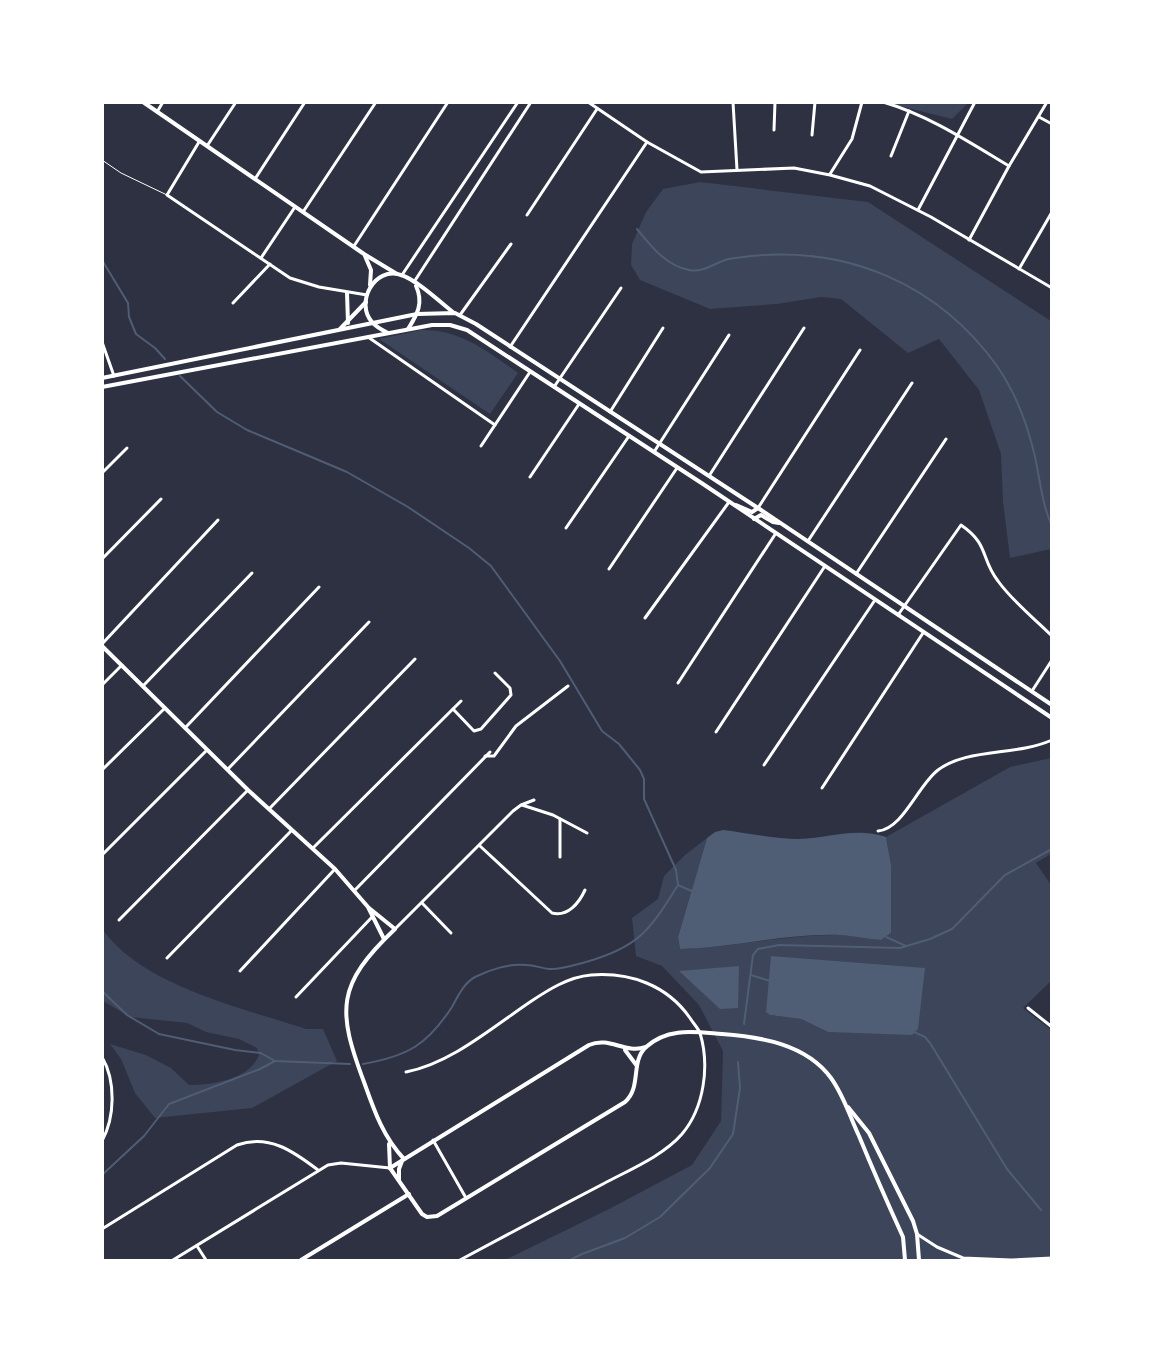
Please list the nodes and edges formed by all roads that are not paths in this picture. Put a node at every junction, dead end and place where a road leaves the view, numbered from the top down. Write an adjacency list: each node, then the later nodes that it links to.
1 (142, 102): 19 (street)
2 (164, 102): 19 (street)
3 (236, 102): 27 (street)
4 (305, 102): 33 (street)
5 (376, 102): 37 (street)
6 (448, 102): 42 (street)
7 (518, 102): 47 (street)
8 (531, 102): 48 (street)
9 (733, 102): 31 (street)
10 (774, 102): 22 (street)
11 (815, 102): 24 (street)
12 (862, 102): 32 (street)
13 (883, 102): 18 (street)
14 (975, 102): 23 (street)
15 (1047, 102): 20 (street)
16 (588, 103): 17 (street)
17 (597, 109): 26 (street); 39 (street)
18 (909, 111): 23 (street); 28 (street)
19 (157, 112): 25 (street)
20 (1039, 117): 21 (street); 30 (street)
21 (1052, 124)
22 (774, 130)
23 (956, 135): 30 (street); 36 (street)
24 (812, 136)
25 (199, 142): 27 (street); 34 (street)
26 (647, 142): 31 (street); 69 (street)
27 (206, 146): 33 (street)
28 (892, 156)
29 (102, 160): 34 (lane)
30 (1009, 166): 40 (street)
31 (737, 170): 32 (street)
32 (830, 174): 36 (street)
33 (255, 179): 35 (street)
34 (167, 195): 44 (street)
35 (295, 207): 37 (street); 44 (street)
36 (918, 210): 40 (street)
37 (303, 212): 42 (street)
38 (1052, 212): 46 (street)
39 (527, 215)
40 (969, 240): 46 (street)
41 (511, 244): 58 (street)
42 (354, 246): 43 (street)
43 (364, 254): 47 (street); 49 (street)
44 (261, 258): 45 (street)
45 (270, 264): 52 (street); 55 (street)
46 (1020, 270): 51 (street)
47 (399, 274): 48 (street); 49 (street)
48 (415, 283): 56 (street); 57 (street)
49 (370, 287): 53 (street)
50 (621, 288): 74 (street)
51 (1052, 288)
52 (347, 293): 53 (street); 60 (street)
53 (367, 295): 54 (street)
54 (366, 302): 59 (street); 60 (street)
55 (233, 303)
56 (455, 313): 57 (street); 58 (street)
57 (417, 314): 59 (street); 63 (street)
58 (460, 315): 69 (street)
59 (372, 322): 64 (street); 65 (street)
60 (348, 323): 64 (street)
61 (663, 328): 79 (street)
62 (804, 328): 89 (street)
63 (408, 329): 65 (street); 71 (street)
64 (340, 330): 72 (street)
65 (388, 333): 67 (street)
66 (729, 335): 83 (street)
67 (368, 337): 76 (street); 80 (street)
68 (102, 342): 72 (street)
69 (510, 348): 74 (street)
70 (860, 350): 94 (street)
71 (530, 372): 77 (street); 80 (street)
72 (114, 376): 73 (street)
73 (102, 378)
74 (559, 379): 77 (street); 79 (street)
75 (912, 383): 100 (street)
76 (102, 387)
77 (553, 387): 78 (street)
78 (579, 404): 81 (street); 90 (street)
79 (609, 412): 83 (street)
80 (495, 425): 84 (street)
81 (628, 436): 86 (street); 98 (street)
82 (946, 439): 105 (street)
83 (659, 444): 86 (street); 89 (street)
84 (481, 446)
85 (127, 448): 88 (street)
86 (654, 452): 87 (street)
87 (677, 468): 92 (street); 103 (street)
88 (102, 473)
89 (709, 476): 94 (street)
90 (530, 477)
91 (161, 499): 101 (street)
92 (729, 502): 93 (street); 110 (street)
93 (734, 505): 94 (street); 95 (street)
94 (758, 508): 97 (street)
95 (754, 518): 97 (street); 99 (street)
96 (218, 520): 114 (street)
97 (778, 522): 100 (street)
98 (566, 528)
99 (776, 533): 102 (street); 119 (street)
100 (807, 542): 105 (street)
101 (102, 559)
102 (825, 566): 107 (street); 130 (street)
103 (609, 569)
104 (252, 573): 121 (street)
105 (856, 575): 108 (street)
106 (319, 587): 129 (street)
107 (875, 600): 109 (street); 135 (street)
108 (904, 606): 109 (street); 113 (street); 123 (street)
109 (898, 615): 112 (street)
110 (645, 618)
111 (369, 622): 136 (street)
112 (923, 633): 128 (street); 138 (street)
113 (1052, 636)
114 (102, 645): 117 (street)
115 (415, 659): 142 (street)
116 (1052, 660): 123 (street)
117 (122, 665): 120 (street); 121 (street)
118 (495, 672): 127 (street)
119 (678, 683)
120 (102, 685)
121 (143, 686): 126 (street)
122 (568, 686): 134 (street)
123 (1032, 691): 125 (street)
124 (461, 701): 127 (street)
125 (1052, 705)
126 (165, 708): 129 (street); 137 (street)
127 (452, 710): 148 (street)
128 (1052, 718)
129 (185, 728): 132 (street)
130 (716, 732)
131 (1052, 740): 145 (street)
132 (207, 750): 136 (street); 149 (street)
133 (490, 752): 134 (street)
134 (485, 756): 152 (street)
135 (764, 765)
136 (228, 769): 139 (street)
137 (102, 770)
138 (822, 788)
139 (248, 790): 142 (street); 158 (street)
140 (534, 800): 141 (street)
141 (521, 805): 143 (street); 147 (street)
142 (270, 808): 144 (street)
143 (560, 819): 146 (street); 150 (street)
144 (292, 830): 148 (street); 162 (street)
145 (878, 831)
146 (587, 833)
147 (480, 846): 153 (street); 154 (street)
148 (313, 848): 151 (street)
149 (102, 855)
150 (560, 857)
151 (335, 870): 152 (street); 163 (street)
152 (355, 890): 155 (street)
153 (585, 890)
154 (422, 903): 159 (street); 160 (street)
155 (368, 907): 156 (street); 157 (street)
156 (376, 913): 157 (street); 159 (street)
157 (372, 917): 161 (street); 164 (street)
158 (119, 920)
159 (395, 929): 161 (street)
160 (451, 933)
161 (384, 939): 177 (street)
162 (167, 958)
163 (240, 971)
164 (296, 998)
165 (1028, 1008): 166 (street)
166 (1052, 1027)
167 (700, 1032): 168 (street); 172 (street); 173 (street); 192 (street)
168 (646, 1048): 169 (street); 171 (street)
169 (625, 1049): 171 (street); 175 (street)
170 (102, 1057): 174 (street)
171 (637, 1066): 183 (street)
172 (406, 1072)
173 (845, 1104): 185 (street); 193 (street)
174 (105, 1132): 176 (street)
175 (433, 1140): 178 (street); 183 (street)
176 (102, 1141)
177 (389, 1144): 178 (street); 179 (street)
178 (404, 1159): 179 (street); 181 (street)
179 (390, 1168): 180 (street); 181 (street)
180 (318, 1170): 184 (street); 186 (street)
181 (399, 1180): 182 (street)
182 (409, 1194): 183 (street); 191 (street)
183 (466, 1198)
184 (103, 1228)
185 (917, 1234): 187 (street); 194 (street)
186 (197, 1246): 189 (street); 190 (street)
187 (979, 1258): 188 (street); 195 (street)
188 (1052, 1258)
189 (173, 1260)
190 (206, 1260)
191 (301, 1260)
192 (460, 1260)
193 (905, 1260)
194 (919, 1260)
195 (972, 1260)

